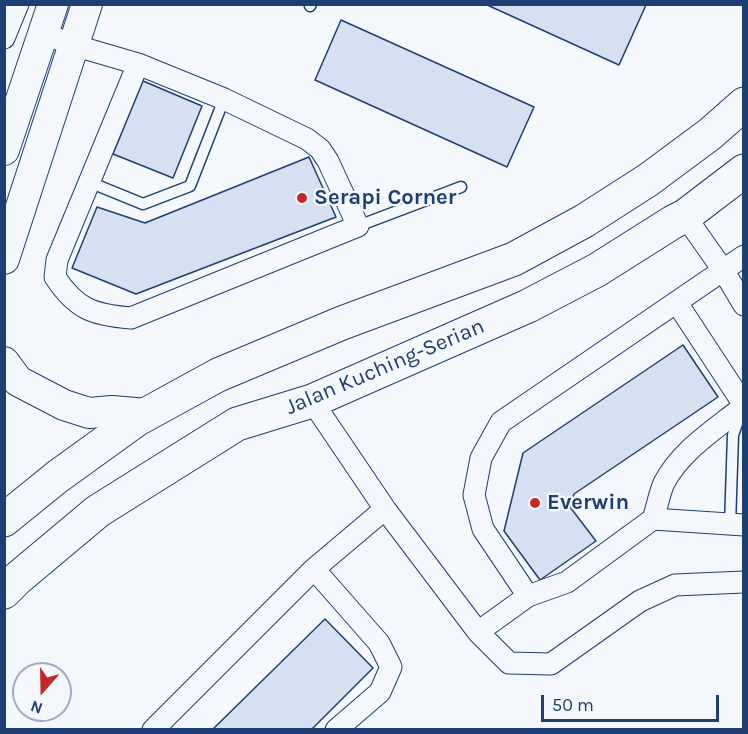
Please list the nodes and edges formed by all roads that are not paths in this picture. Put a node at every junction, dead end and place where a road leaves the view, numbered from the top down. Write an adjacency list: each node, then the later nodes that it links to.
1 (18, 4): 5 (street)
2 (52, 4): 4 (main road)
3 (87, 4): 6 (main road)
4 (43, 33): 6 (street); 10 (main road)
5 (4, 38)
6 (73, 45): 7 (street); 17 (main road)
7 (138, 64): 8 (street); 12 (street)
8 (224, 99): 12 (lane); 15 (street)
9 (744, 104): 24 (highway)
10 (4, 150)
11 (744, 171): 14 (highway, Jalan Kuching-Serian)
12 (89, 182): 15 (street)
13 (461, 187): 15 (lane)
14 (685, 216): 18 (street); 22 (highway, Jalan Kuching-Serian)
15 (358, 226)
16 (744, 256): 18 (street)
17 (4, 259)
18 (723, 270): 19 (street); 20 (street)
19 (677, 303): 23 (street); 32 (street)
20 (744, 305)
21 (9, 372): 24 (main road)
22 (312, 401): 25 (street); 31 (highway, Jalan Kuching-Serian)
23 (744, 406): 26 (street); 28 (lane)
24 (147, 414): 27 (highway)
25 (385, 508): 29 (street); 33 (street)
26 (653, 519): 28 (street); 32 (street)
27 (4, 520)
28 (737, 525)
29 (314, 569): 34 (street); 35 (street)
30 (744, 582): 33 (street)
31 (4, 592)
32 (528, 596): 33 (street)
33 (478, 632)
34 (153, 729)
35 (336, 729)

